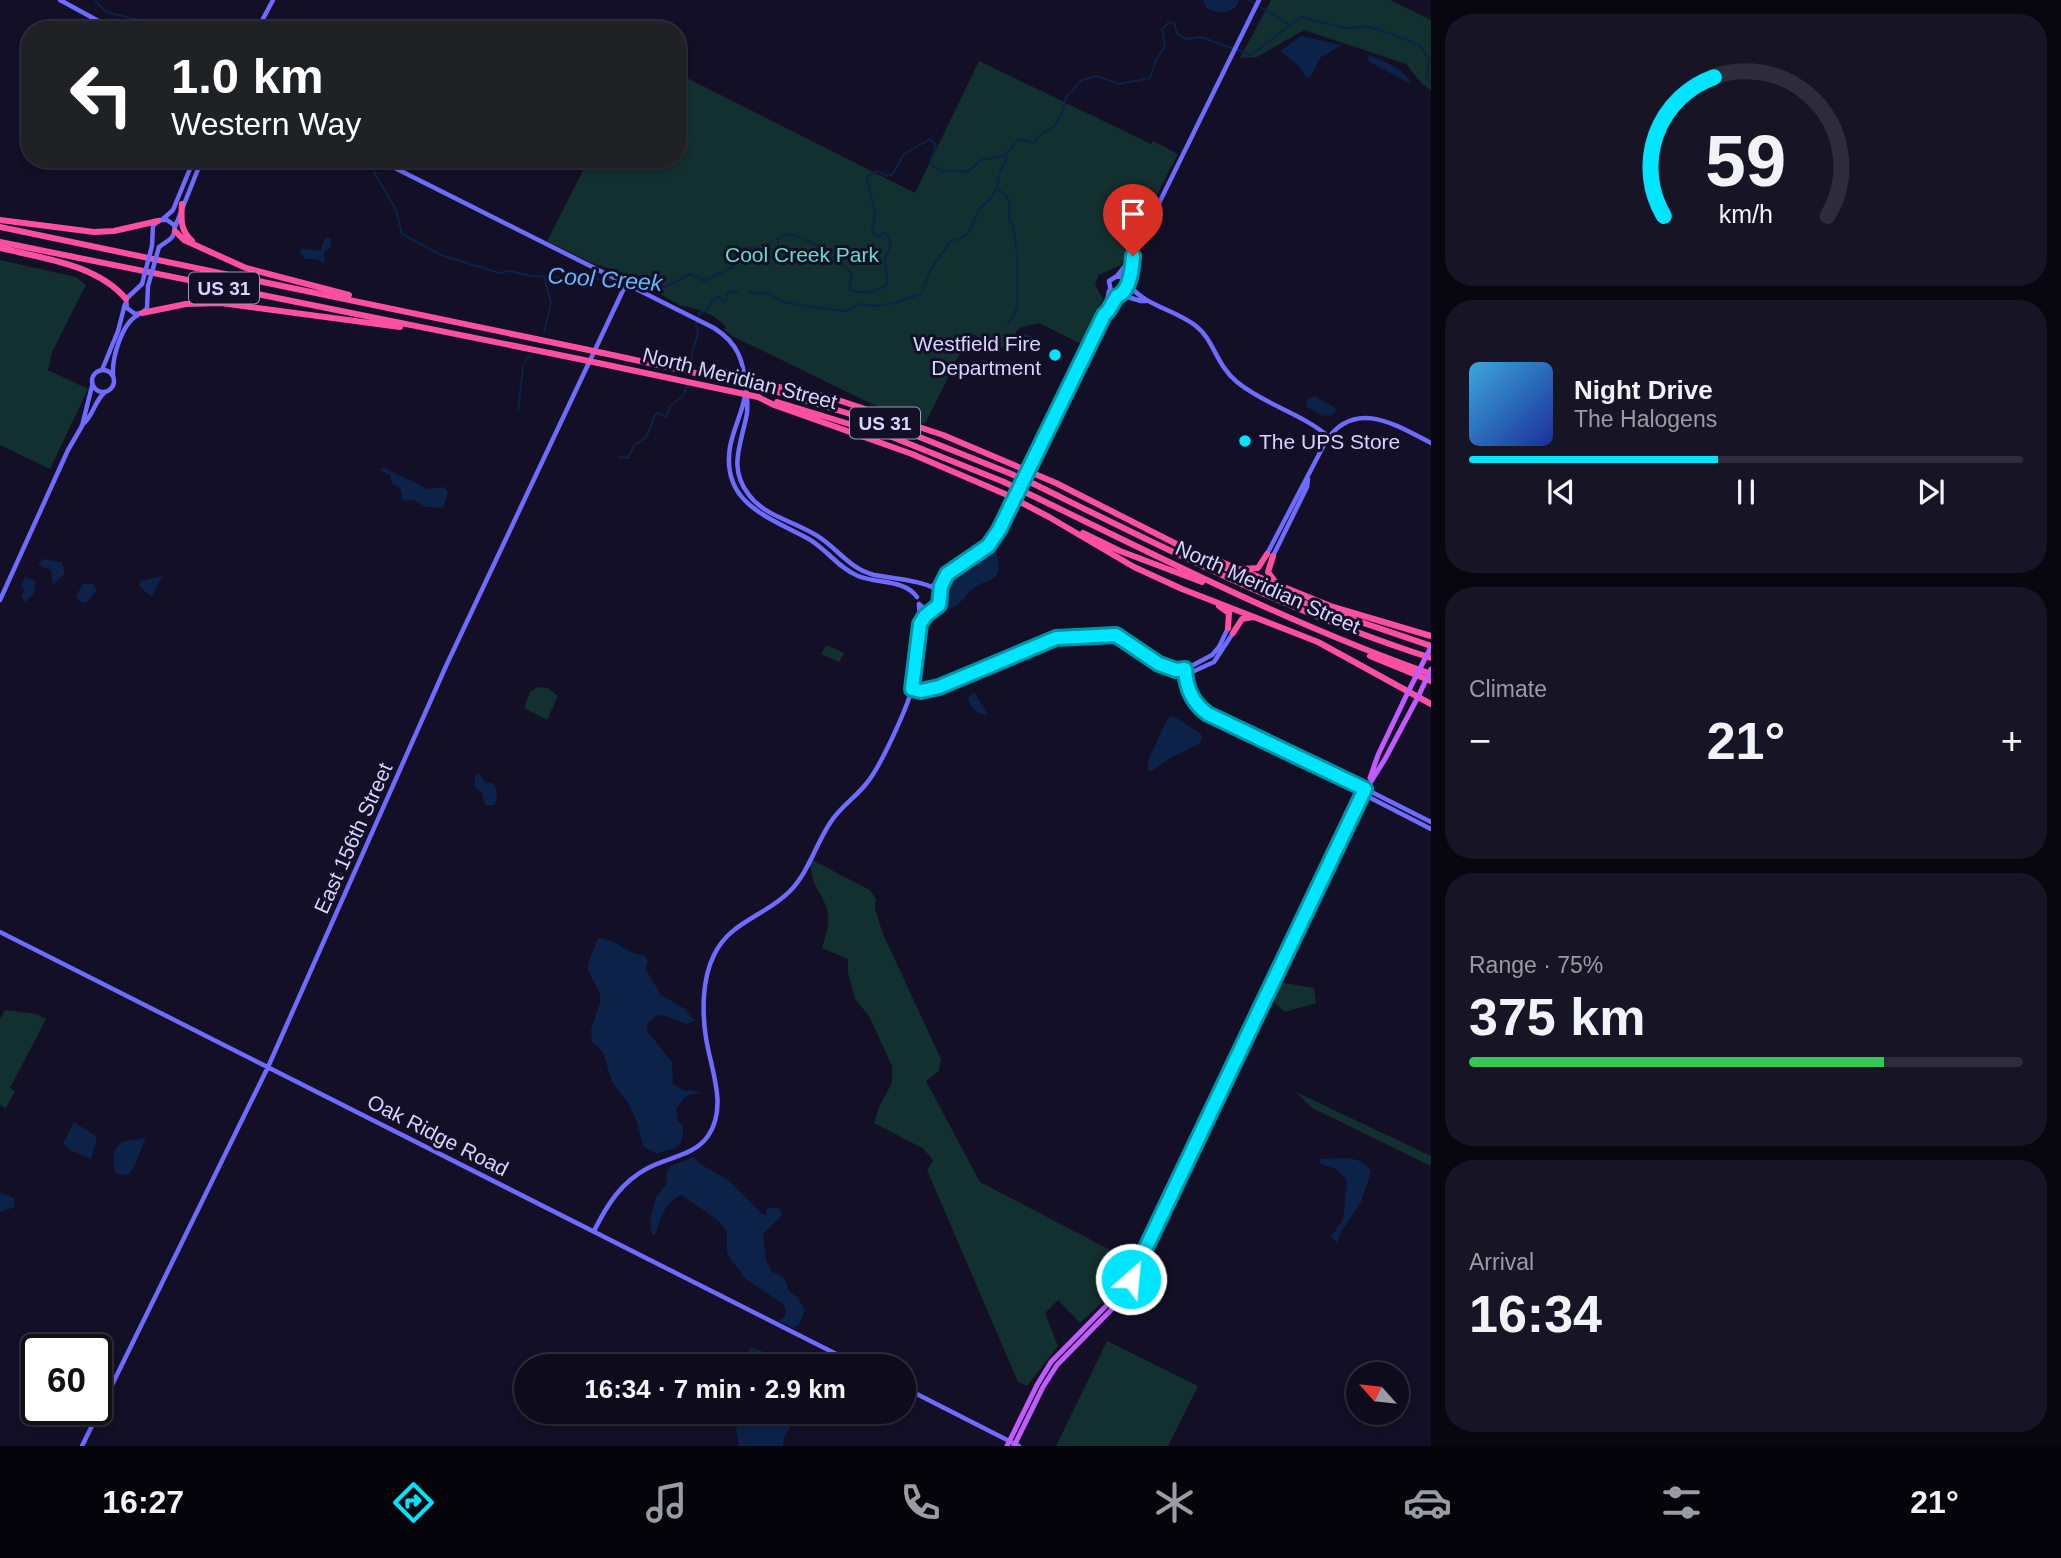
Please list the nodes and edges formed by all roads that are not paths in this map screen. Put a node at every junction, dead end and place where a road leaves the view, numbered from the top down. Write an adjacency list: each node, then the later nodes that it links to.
1 (60, 0): 4 (street)
2 (272, 0): 5 (street)
3 (1259, 0): 17 (street)
4 (102, 21)
5 (262, 21)
6 (190, 168): 11 (street)
7 (198, 168): 9 (street)
8 (395, 168): 19 (street)
9 (182, 204): 13 (street); 15 (highway)
10 (0, 219): 11 (highway)
11 (160, 220): 13 (street); 21 (street, bridge)
12 (0, 227): 26 (highway, North Meridian Street / US 31)
13 (175, 229): 15 (highway); 21 (street, bridge)
14 (0, 242): 29 (highway, North Meridian Street / US 31)
15 (198, 247): 26 (highway)
16 (0, 248): 24 (highway)
17 (1133, 256): 18 (street); 20 (street)
18 (1117, 276): 20 (street); 22 (street)
19 (624, 283): 32 (street); 75 (street, East 156th Street)
20 (1128, 284): 23 (street); 25 (street)
21 (145, 285): 24 (street); 27 (street)
22 (1109, 290): 23 (street); 28 (street)
23 (1119, 295): 25 (street); 28 (street)
24 (125, 301): 27 (street); 30 (street)
25 (1146, 301): 38 (street)
26 (422, 313): 34 (highway, North Meridian Street / US 31, bridge)
27 (141, 314): 29 (highway); 31 (street)
28 (1104, 315): 40 (street)
29 (447, 333): 36 (highway, North Meridian Street / US 31, bridge)
30 (102, 370): 31 (street); 33 (street)
31 (113, 376): 35 (street)
32 (745, 377): 47 (street); 51 (street)
33 (92, 386): 35 (street); 37 (street)
34 (756, 386): 40 (highway); 62 (highway, North Meridian Street / US 31, bridge)
35 (104, 393): 37 (street)
36 (758, 397): 41 (highway); 54 (highway, North Meridian Street / US 31, bridge)
37 (82, 426): 52 (street)
38 (1329, 437): 39 (street); 44 (street)
39 (1431, 443)
40 (1026, 469): 41 (street); 43 (highway)
41 (1012, 497): 42 (highway); 46 (street)
42 (1049, 517): 49 (highway); 54 (highway)
43 (1159, 535): 45 (highway); 61 (highway)
44 (1270, 555): 45 (highway); 50 (highway)
45 (1236, 568): 50 (highway)
46 (944, 578): 47 (street); 48 (street)
47 (929, 586): 48 (street); 51 (street)
48 (940, 593): 55 (street)
49 (1195, 594): 56 (highway); 59 (highway)
50 (1303, 596): 60 (highway)
51 (917, 597): 53 (street)
52 (0, 600)
53 (919, 604): 55 (street); 57 (street)
54 (1263, 607): 58 (highway, North Meridian Street / US 31)
55 (933, 609): 57 (street)
56 (1263, 619): 59 (highway); 67 (highway)
57 (920, 624): 66 (street)
58 (1308, 626): 64 (highway, North Meridian Street / US 31); 65 (highway)
59 (1231, 631): 63 (street)
60 (1431, 636)
61 (1431, 647): 67 (main road, bridge)
62 (1431, 657)
63 (1185, 669): 66 (street); 70 (street)
64 (1431, 672): 68 (main road, bridge)
65 (1431, 681)
66 (912, 689): 76 (street)
67 (1408, 692): 68 (highway); 70 (main road)
68 (1418, 697): 69 (highway); 70 (main road)
69 (1431, 704)
70 (1365, 789): 71 (street); 72 (street); 79 (main road)
71 (1401, 814): 72 (street); 73 (street)
72 (1431, 822)
73 (1431, 829)
74 (0, 932): 75 (street, Oak Ridge Road)
75 (268, 1067): 76 (street, Oak Ridge Road); 80 (street, East 156th Street)
76 (594, 1231): 77 (street, Oak Ridge Road)
77 (836, 1354)
78 (916, 1394): 79 (street)
79 (1013, 1445)
80 (82, 1446)

